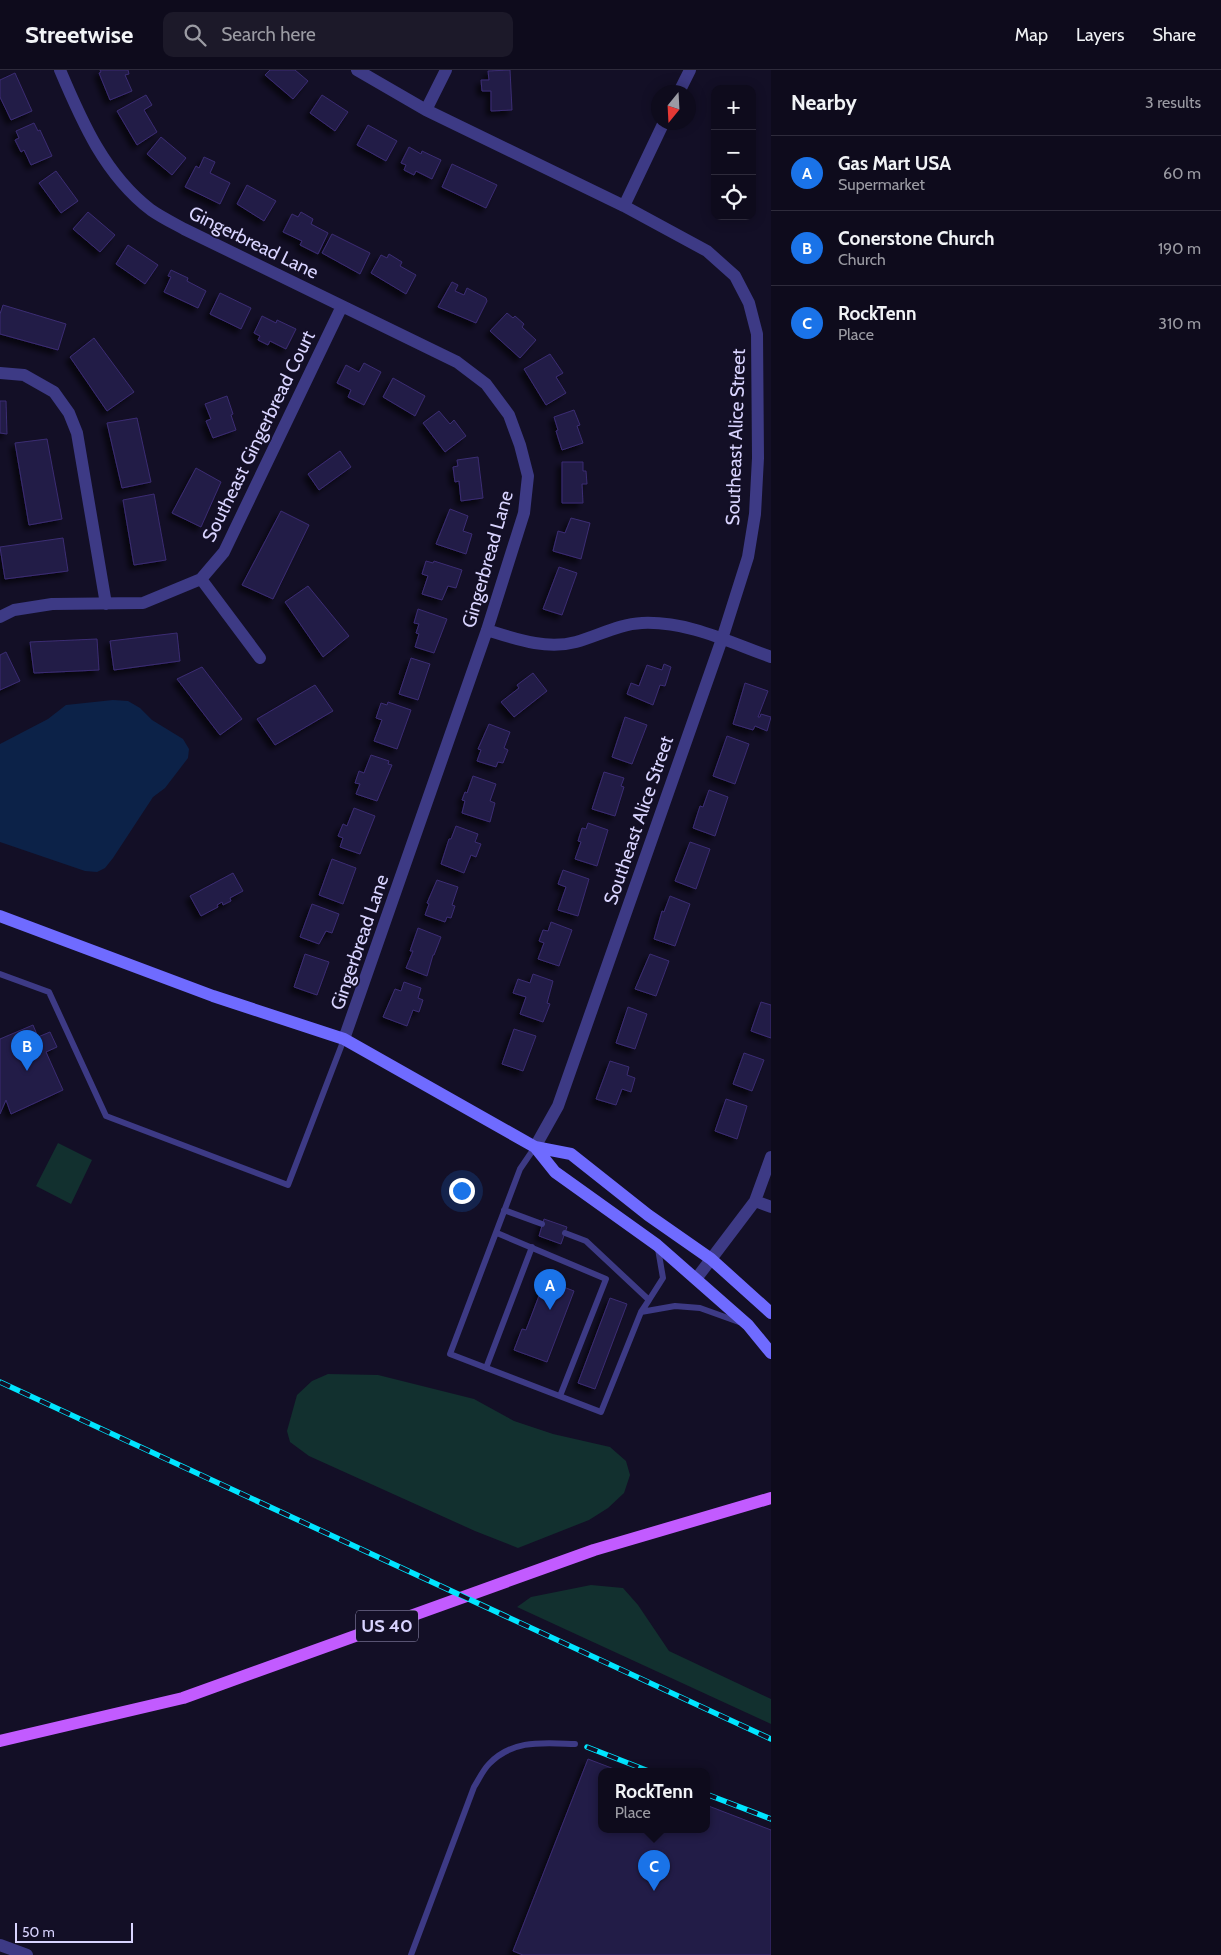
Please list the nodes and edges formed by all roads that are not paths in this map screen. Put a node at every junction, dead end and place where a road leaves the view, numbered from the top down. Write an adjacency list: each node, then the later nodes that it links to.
1 (60, 70): 9 (street, Gingerbread Lane)
2 (357, 70): 6 (street, Southeast Alice Street)
3 (446, 70): 6 (street)
4 (690, 70): 5 (street)
5 (682, 85)
6 (426, 110): 8 (street, Southeast Alice Street)
7 (660, 130): 8 (street)
8 (624, 206): 11 (street, Southeast Alice Street)
9 (342, 306): 13 (street, Southeast Gingerbread Court); 16 (street, Gingerbread Lane)
10 (0, 373): 14 (street)
11 (758, 458): 12 (street); 17 (street, Southeast Alice Street)
12 (771, 458)
13 (201, 579): 14 (street, Southeast Gingerbread Court); 19 (street)
14 (106, 604): 15 (street, Southeast Gingerbread Court)
15 (0, 617)
16 (487, 630): 17 (street); 22 (street, Gingerbread Lane)
17 (722, 639): 18 (street); 23 (street, Southeast Alice Street)
18 (771, 657)
19 (260, 658)
20 (0, 916): 22 (main road)
21 (0, 974): 22 (lane)
22 (344, 1039): 23 (main road)
23 (534, 1147): 27 (lane); 31 (main road); 33 (main road)
24 (771, 1157): 25 (street)
25 (755, 1201): 26 (street); 33 (street)
26 (771, 1207)
27 (504, 1210): 28 (lane); 29 (lane)
28 (542, 1224)
29 (496, 1233): 32 (lane); 42 (lane)
30 (565, 1233): 34 (lane)
31 (657, 1245): 36 (main road); 37 (lane)
32 (532, 1247): 35 (lane); 42 (lane)
33 (711, 1259): 36 (street); 39 (main road)
34 (614, 1267): 35 (lane); 37 (lane)
35 (606, 1278): 43 (lane)
36 (696, 1279): 40 (main road)
37 (649, 1300): 38 (lane)
38 (641, 1312): 40 (lane); 43 (lane)
39 (771, 1313)
40 (748, 1325): 41 (main road)
41 (771, 1353)
42 (486, 1368): 43 (lane)
43 (560, 1396)
44 (771, 1488): 46 (main road)
45 (771, 1498): 46 (main road, US 40)
46 (752, 1504): 47 (main road, US 40)
47 (0, 1740)
48 (575, 1744): 51 (lane)
49 (0, 1945): 50 (street)
50 (27, 1955)
51 (411, 1955)

